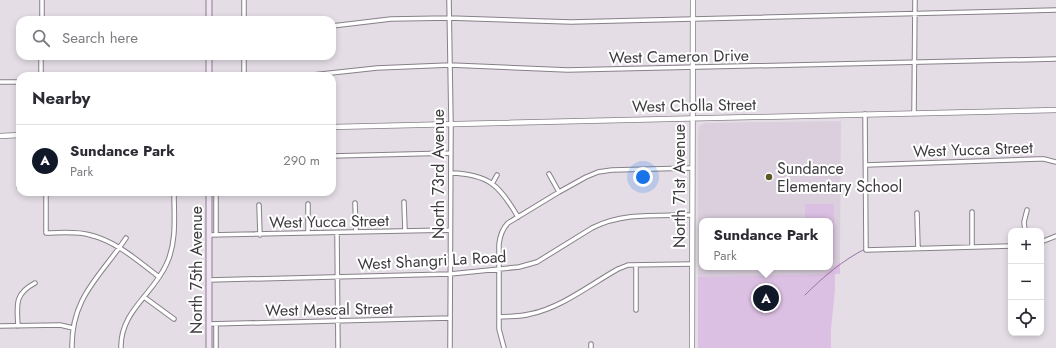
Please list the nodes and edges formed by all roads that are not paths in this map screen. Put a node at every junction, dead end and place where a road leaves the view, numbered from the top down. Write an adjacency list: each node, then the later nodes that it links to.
1 (42, 0): 9 (street)
2 (209, 0): 10 (main road)
3 (244, 0): 11 (street)
4 (449, 0): 12 (street, North 73rd Avenue)
5 (693, 0): 13 (street, North 71st Avenue)
6 (915, 0): 8 (street)
7 (1056, 10): 8 (street)
8 (915, 13): 13 (street); 19 (street)
9 (42, 16)
10 (209, 16)
11 (244, 16)
12 (449, 18): 13 (street); 14 (street); 20 (street, North 73rd Avenue)
13 (693, 19): 21 (street, North 71st Avenue)
14 (336, 26)
15 (1056, 59): 19 (street, West Cameron Drive)
16 (41, 60): 22 (street)
17 (209, 60): 23 (main road)
18 (244, 60): 24 (street)
19 (914, 62): 21 (street, West Cameron Drive); 29 (street)
20 (450, 65): 21 (street, West Cameron Drive); 25 (street, West Cameron Drive); 32 (street, North 73rd Avenue)
21 (693, 68): 31 (street, North 71st Avenue)
22 (41, 72)
23 (209, 72)
24 (244, 72)
25 (336, 72)
26 (0, 82): 27 (street)
27 (16, 82)
28 (1056, 110): 29 (street, West Cholla Street)
29 (914, 113): 30 (street, West Cholla Street)
30 (866, 114): 31 (street, West Cholla Street); 39 (street)
31 (692, 117): 32 (street, West Cholla Street); 40 (street, North 71st Avenue)
32 (451, 124): 33 (street, West Cholla Street); 36 (street, North 73rd Avenue)
33 (336, 127)
34 (16, 135): 35 (street)
35 (0, 136)
36 (451, 153): 37 (street); 41 (street, North 73rd Avenue)
37 (336, 156)
38 (1056, 162): 39 (street, West Yucca Street)
39 (866, 164): 74 (street)
40 (692, 168): 45 (street); 57 (street, North 71st Avenue)
41 (451, 173): 44 (street); 60 (street, North 73rd Avenue)
42 (549, 174): 45 (street)
43 (497, 175): 44 (street)
44 (492, 184): 58 (street)
45 (559, 192): 58 (street)
46 (46, 196): 73 (street)
47 (174, 196): 79 (street)
48 (209, 196): 65 (main road, North 75th Avenue)
49 (216, 196): 66 (street, North 75th Avenue)
50 (404, 202): 61 (street)
51 (355, 203): 62 (street)
52 (308, 204): 63 (street)
53 (259, 205): 67 (street)
54 (1027, 210): 59 (street)
55 (972, 212): 72 (street)
56 (917, 213): 74 (street)
57 (691, 216): 75 (street, North 71st Avenue); 77 (street, West Shangri La Road)
58 (518, 217): 77 (street)
59 (1025, 228)
60 (450, 230): 61 (street, West Yucca Street); 78 (street, North 73rd Avenue)
61 (405, 231): 62 (street, West Yucca Street)
62 (356, 232): 64 (street, West Yucca Street)
63 (308, 233): 64 (street, West Yucca Street); 67 (street, West Yucca Street)
64 (337, 233): 80 (street)
65 (209, 235): 66 (street, West Yucca Street); 81 (main road, North 75th Avenue)
66 (216, 235): 67 (street, West Yucca Street)
67 (260, 235)
68 (1056, 236): 70 (street)
69 (126, 238): 73 (street)
70 (1044, 241)
71 (1008, 246): 72 (street)
72 (972, 247): 74 (street)
73 (120, 248): 79 (street); 93 (street)
74 (918, 248)
75 (692, 264): 76 (street); 101 (street, North 71st Avenue)
76 (636, 265): 84 (street); 85 (street)
77 (499, 270): 78 (street, West Shangri La Road); 85 (street)
78 (450, 274): 80 (street, West Shangri La Road); 86 (street, North 73rd Avenue)
79 (159, 277): 83 (street)
80 (338, 277): 81 (street, West Shangri La Road); 88 (street)
81 (209, 280): 89 (main road, North 75th Avenue)
82 (35, 284): 92 (street)
83 (144, 297): 87 (street); 95 (street)
84 (636, 310)
85 (499, 317): 100 (street)
86 (450, 318): 88 (street, West Mescal Street); 99 (street, North 73rd Avenue)
87 (174, 319)
88 (338, 321): 90 (street, West Mescal Street); 98 (street)
89 (209, 324): 90 (street, West Mescal Street); 96 (main road, North 75th Avenue)
90 (216, 324): 97 (street, North 75th Avenue)
91 (0, 326): 92 (street)
92 (18, 326): 93 (street)
93 (73, 328): 94 (street)
94 (72, 348)
95 (121, 348)
96 (209, 348)
97 (216, 348)
98 (338, 348)
99 (450, 348)
100 (504, 348)
101 (692, 348)

